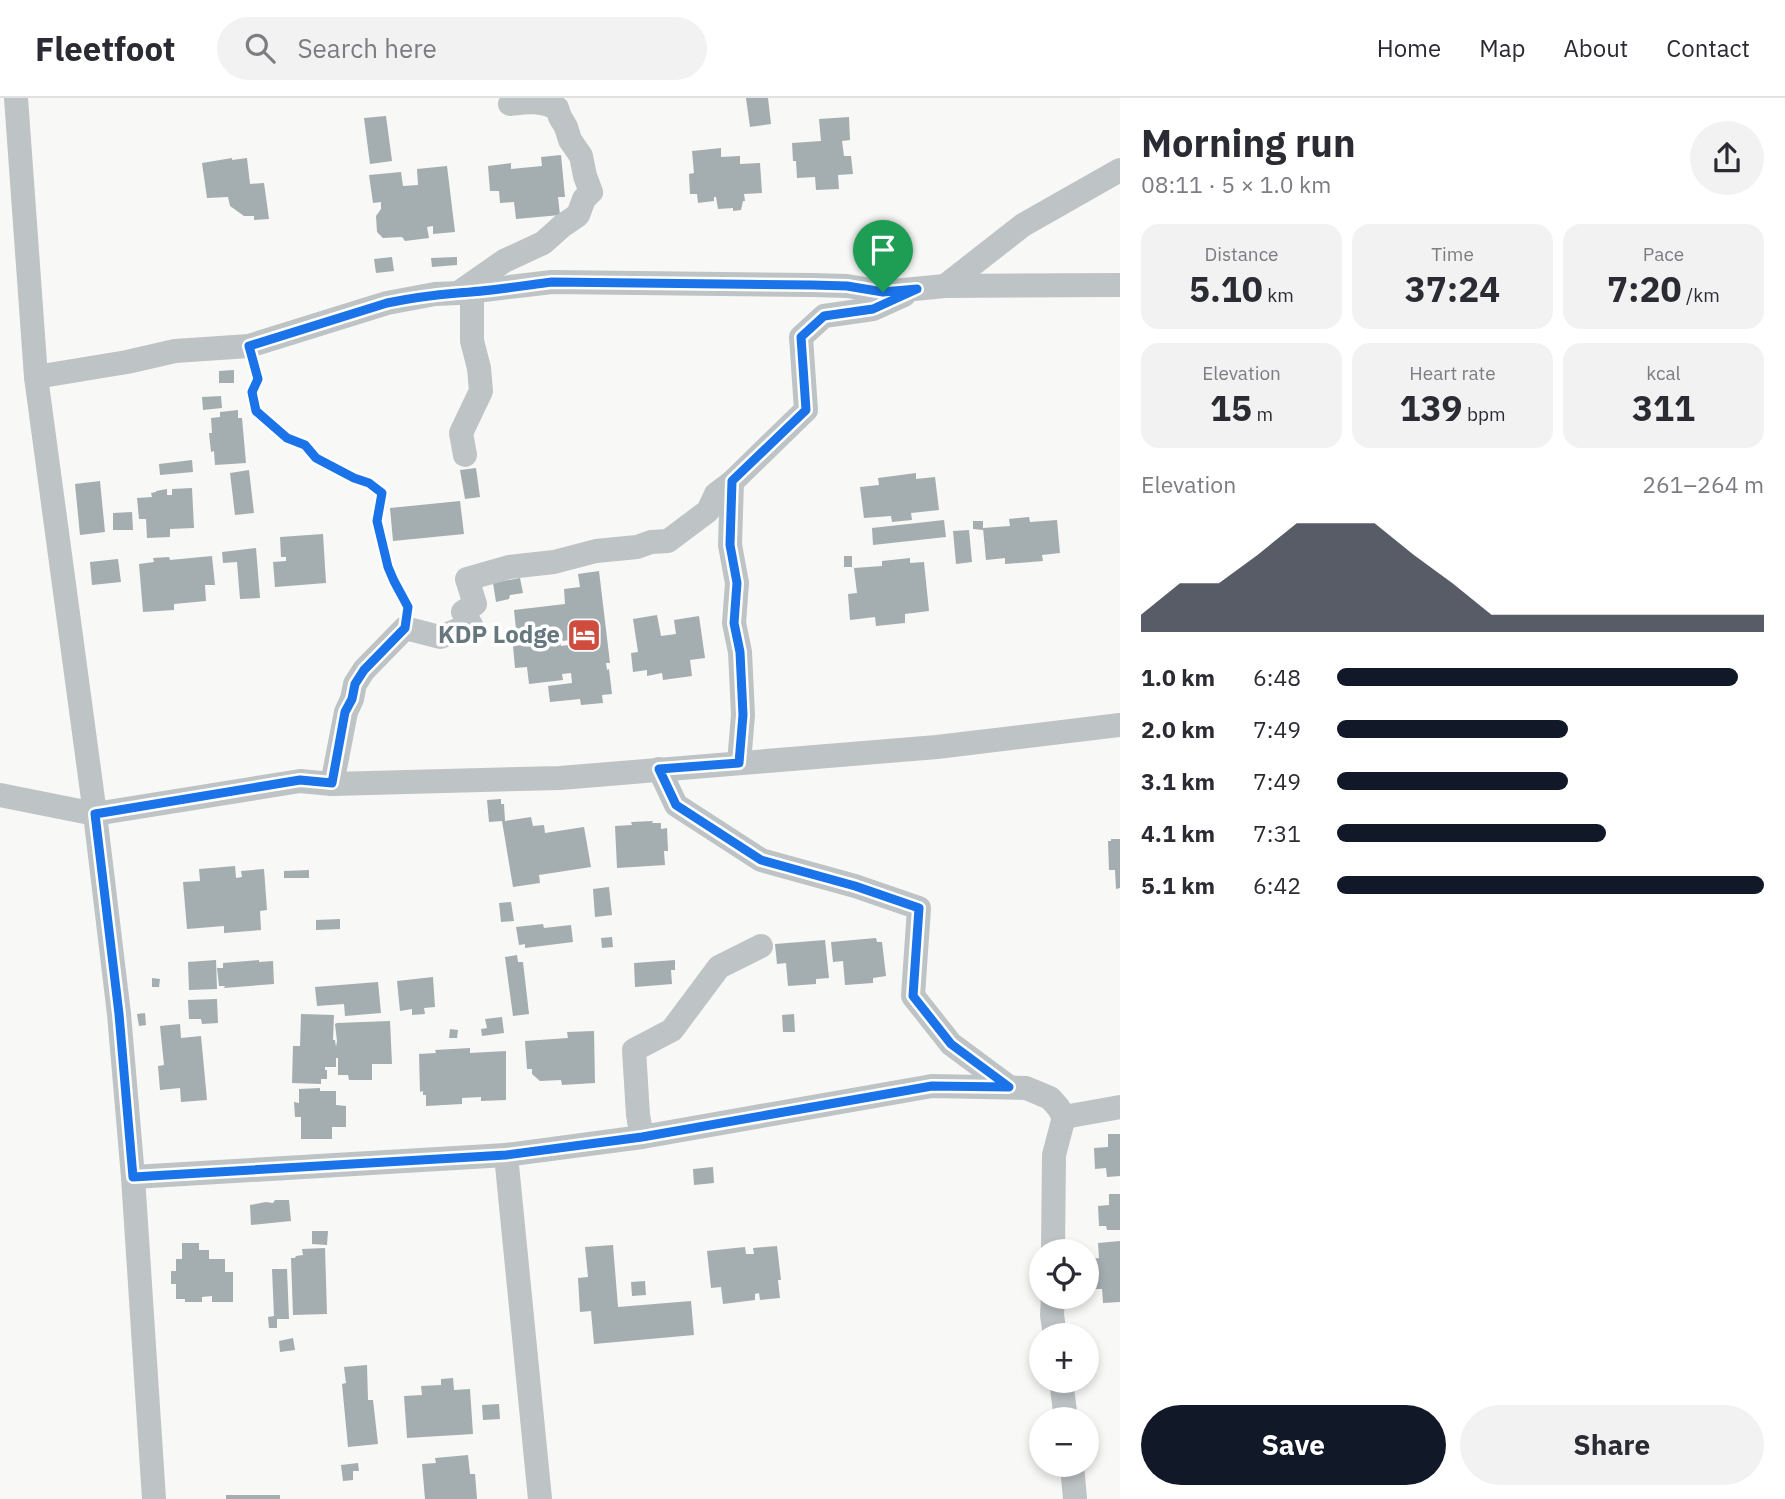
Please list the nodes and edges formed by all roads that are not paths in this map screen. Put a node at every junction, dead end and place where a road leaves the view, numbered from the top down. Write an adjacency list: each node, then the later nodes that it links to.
1 (16, 98): 8 (street)
2 (510, 104): 7 (street)
3 (1120, 170): 5 (street)
4 (1120, 285): 5 (street)
5 (945, 286): 6 (street)
6 (917, 289): 7 (street); 10 (street)
7 (465, 292): 8 (street); 9 (street)
8 (36, 377): 16 (street)
9 (465, 455)
10 (732, 481): 12 (street); 14 (street)
11 (1120, 725): 12 (street)
12 (739, 763): 13 (street)
13 (659, 769): 14 (street); 18 (street)
14 (332, 783): 16 (street)
15 (0, 795): 16 (street)
16 (95, 814): 23 (street)
17 (761, 946): 21 (street)
18 (1009, 1087): 20 (street); 21 (street)
19 (1120, 1107): 20 (street)
20 (1064, 1117): 24 (street)
21 (642, 1137): 22 (street)
22 (506, 1155): 23 (street); 27 (street)
23 (133, 1177): 26 (street)
24 (1053, 1239)
25 (1073, 1477): 28 (street)
26 (155, 1499)
27 (540, 1499)
28 (1075, 1499)

